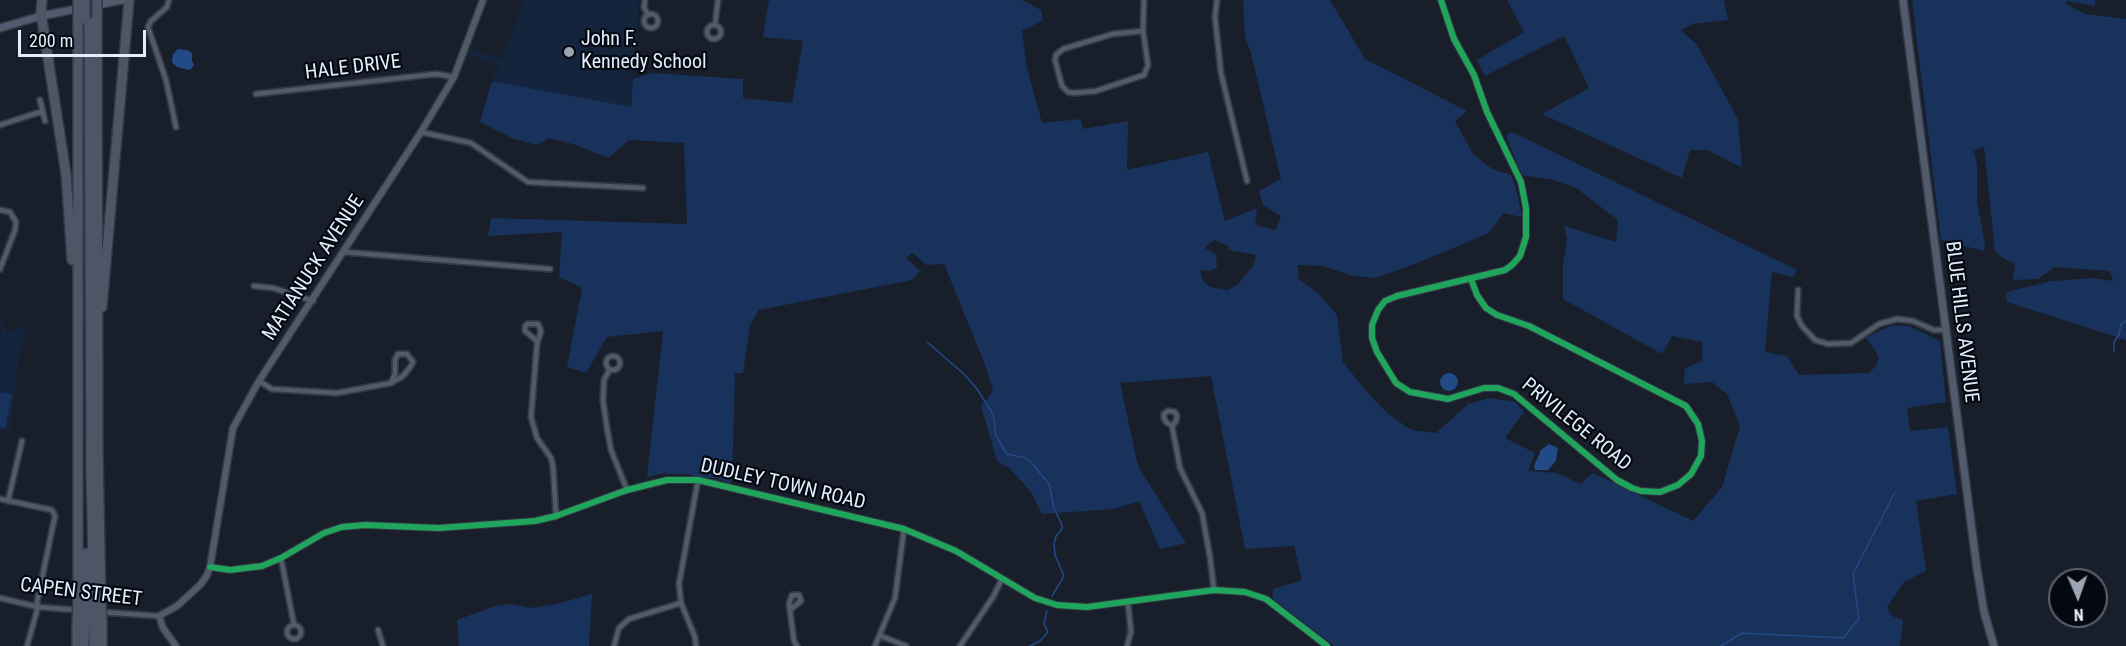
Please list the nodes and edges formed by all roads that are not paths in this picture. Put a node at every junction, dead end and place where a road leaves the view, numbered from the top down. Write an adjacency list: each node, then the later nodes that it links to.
1 (42, 0): 16 (highway)
2 (78, 0): 17 (highway, bridge)
3 (87, 0): 17 (highway, bridge)
4 (97, 0): 17 (highway, bridge)
5 (122, 0): 16 (main road)
6 (129, 0): 40 (highway)
7 (169, 0): 27 (street)
8 (483, 0): 21 (street, MATIANUCK AVENUE)
9 (645, 0): 15 (street)
10 (718, 0): 18 (street)
11 (1144, 0): 20 (street)
12 (1217, 0): 29 (street)
13 (1441, 0): 35 (street, PRIVILEGE ROAD)
14 (1903, 0): 41 (main road, BLUE HILLS AVENUE)
15 (648, 15)
16 (41, 16): 19 (main road); 38 (highway)
17 (87, 19): 38 (highway); 40 (highway); 59 (highway)
18 (715, 25)
19 (0, 28)
20 (1143, 31): 20 (street)
21 (454, 77): 22 (street, HALE DRIVE); 28 (street, MATIANUCK AVENUE)
22 (256, 94)
23 (40, 100): 24 (street)
24 (43, 111): 25 (street); 26 (street)
25 (45, 121)
26 (0, 124)
27 (176, 127)
28 (421, 132): 30 (street); 32 (street, MATIANUCK AVENUE)
29 (1247, 181)
30 (643, 188)
31 (0, 210): 33 (street)
32 (344, 252): 34 (street); 39 (street, MATIANUCK AVENUE)
33 (0, 269)
34 (550, 269)
35 (1471, 279): 35 (street, PRIVILEGE ROAD)
36 (254, 286): 39 (street)
37 (1798, 290): 41 (street)
38 (78, 301): 59 (highway)
39 (312, 301): 44 (street, MATIANUCK AVENUE)
40 (98, 330): 59 (highway)
41 (1945, 330): 84 (main road, BLUE HILLS AVENUE)
42 (537, 344): 42 (street); 52 (street)
43 (610, 369): 49 (street)
44 (259, 381): 45 (street); 55 (street, MATIANUCK AVENUE)
45 (391, 383): 45 (street)
46 (1172, 426): 57 (street)
47 (22, 441): 51 (street)
48 (698, 480): 49 (street, DUDLEY TOWN ROAD); 53 (street, DUDLEY TOWN ROAD); 60 (street)
49 (627, 490): 52 (street, DUDLEY TOWN ROAD)
50 (0, 499): 51 (street)
51 (8, 501): 62 (street)
52 (556, 516): 54 (street, DUDLEY TOWN ROAD)
53 (904, 529): 56 (street, DUDLEY TOWN ROAD); 68 (street)
54 (281, 558): 55 (street, DUDLEY TOWN ROAD); 66 (street)
55 (210, 567): 64 (street)
56 (1002, 579): 61 (street, DUDLEY TOWN ROAD); 81 (street)
57 (1214, 590): 61 (street, DUDLEY TOWN ROAD); 83 (street, DUDLEY TOWN ROAD)
58 (0, 598): 62 (street, CAPEN STREET)
59 (89, 602): 65 (highway, bridge); 65 (highway, bridge)
60 (681, 603): 76 (street); 77 (street)
61 (1128, 603): 82 (street)
62 (38, 606): 64 (street, CAPEN STREET); 69 (street)
63 (790, 610): 78 (street)
64 (159, 616): 74 (street)
65 (89, 621): 70 (highway); 71 (highway); 72 (highway); 73 (highway)
66 (294, 625)
67 (378, 630): 75 (street)
68 (881, 636): 79 (street); 80 (street)
69 (27, 646)
70 (77, 646)
71 (84, 646)
72 (94, 646)
73 (102, 646)
74 (176, 646)
75 (383, 646)
76 (614, 646)
77 (696, 646)
78 (797, 646)
79 (875, 646)
80 (906, 646)
81 (960, 646)
82 (1127, 646)
83 (1327, 646)
84 (1994, 646)

